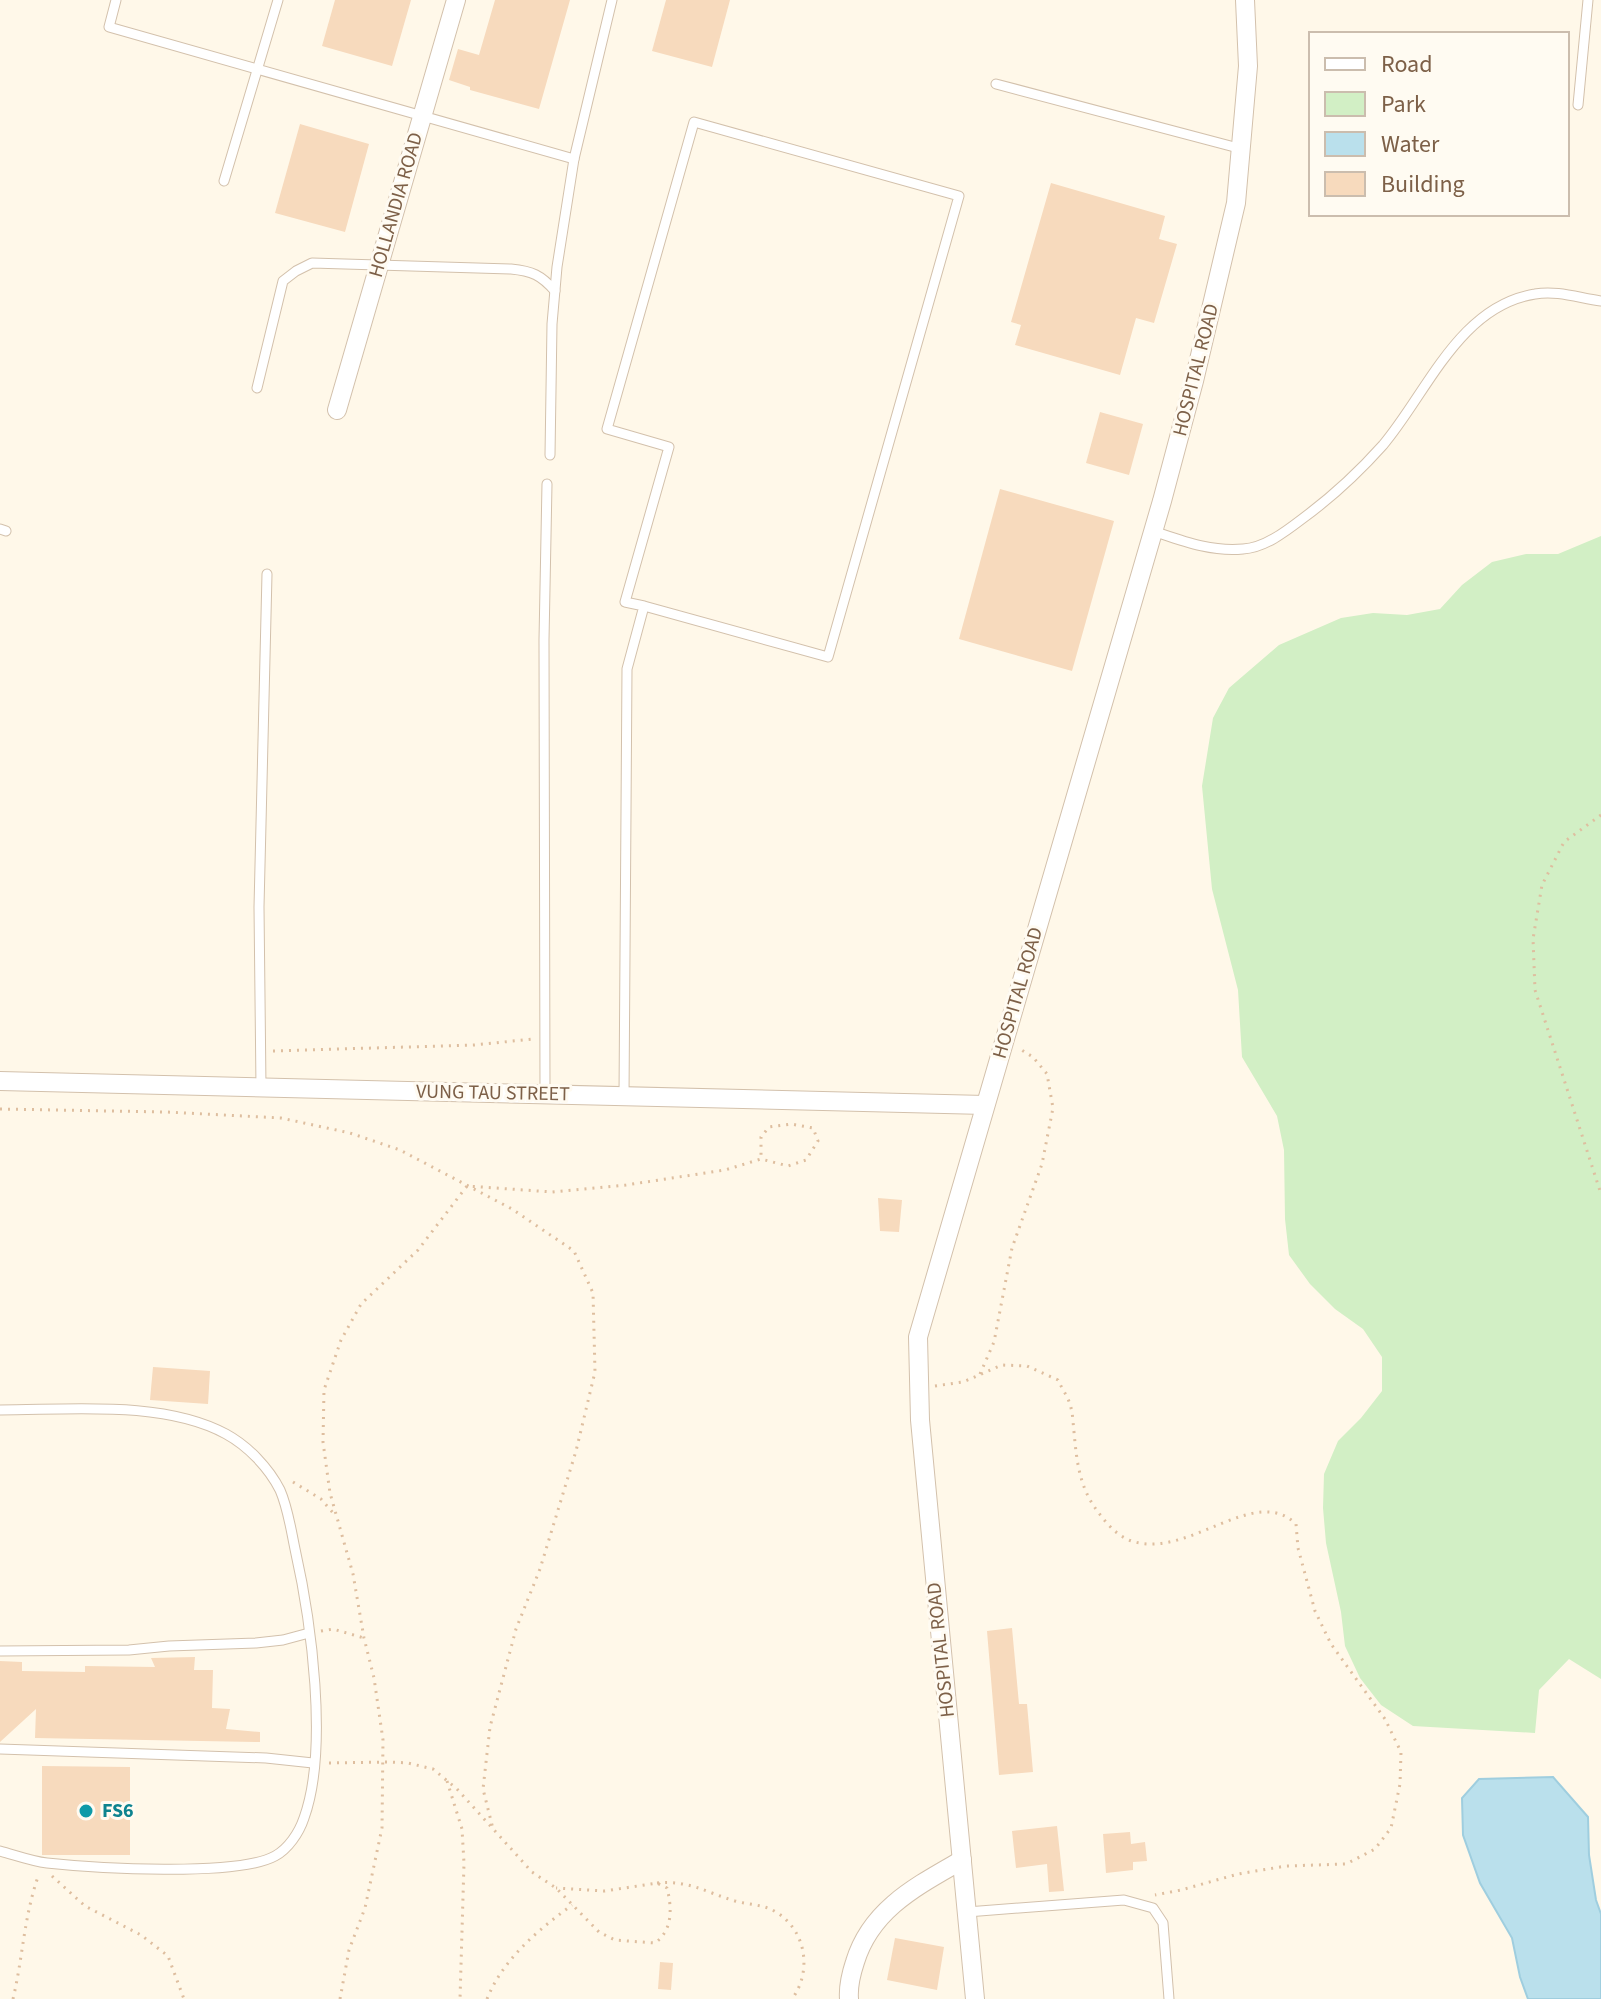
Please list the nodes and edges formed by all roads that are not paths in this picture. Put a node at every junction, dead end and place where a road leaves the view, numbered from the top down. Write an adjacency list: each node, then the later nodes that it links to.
1 (116, 0): 7 (lane)
2 (278, 0): 7 (lane)
3 (456, 0): 10 (street, HOLLANDIA ROAD)
4 (612, 0): 12 (lane)
5 (1245, 0): 11 (street, HOSPITAL ROAD)
6 (1588, 0): 9 (lane)
7 (257, 69): 10 (lane); 13 (lane)
8 (996, 84): 11 (lane)
9 (1578, 105)
10 (422, 115): 12 (lane); 14 (street, HOLLANDIA ROAD)
11 (1242, 149): 21 (street, HOSPITAL ROAD)
12 (574, 159): 15 (lane)
13 (224, 181)
14 (379, 264): 15 (lane); 17 (lane); 18 (street, HOLLANDIA ROAD)
15 (555, 291): 19 (lane)
16 (1601, 301): 21 (lane)
17 (257, 388)
18 (337, 410)
19 (550, 455)
20 (547, 484): 26 (lane)
21 (1153, 531): 28 (street, HOSPITAL ROAD)
22 (267, 574): 25 (lane)
23 (644, 606): 23 (lane); 27 (lane)
24 (0, 1081): 25 (street, VUNG TAU STREET)
25 (261, 1087): 26 (street, VUNG TAU STREET)
26 (545, 1094): 27 (street, VUNG TAU STREET)
27 (624, 1096): 28 (street, VUNG TAU STREET)
28 (985, 1105): 35 (street, HOSPITAL ROAD)
29 (0, 1410): 30 (lane)
30 (309, 1633): 31 (lane); 33 (lane)
31 (0, 1651)
32 (0, 1749): 33 (lane)
33 (313, 1763): 34 (lane)
34 (0, 1851)
35 (962, 1860): 36 (street, HOSPITAL ROAD); 37 (street)
36 (967, 1912): 38 (street, HOSPITAL ROAD); 39 (lane)
37 (849, 1999)
38 (975, 1999)
39 (1169, 1999)

